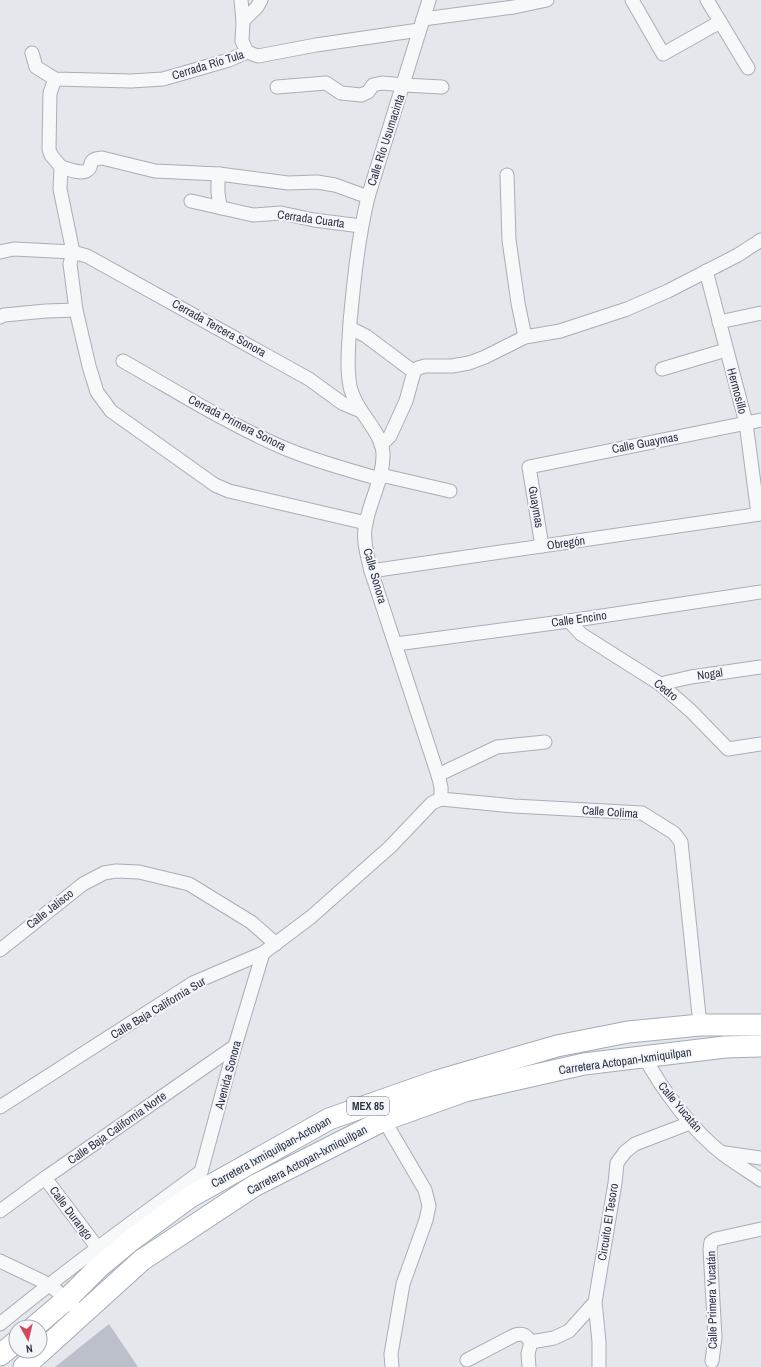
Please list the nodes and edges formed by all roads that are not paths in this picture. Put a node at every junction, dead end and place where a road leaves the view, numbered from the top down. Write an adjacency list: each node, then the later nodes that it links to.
1 (241, 0): 7 (street)
2 (261, 0): 7 (street)
3 (429, 0): 9 (street, Calle Río Usumacinta)
4 (547, 0): 9 (street, Cerrada Río Tula)
5 (632, 0): 8 (street)
6 (707, 0): 8 (street)
7 (243, 21): 10 (street)
8 (720, 22): 12 (street)
9 (421, 25): 10 (street, Cerrada Río Tula); 14 (street, Calle Río Usumacinta)
10 (247, 52): 13 (street, Cerrada Río Tula)
11 (32, 53): 13 (street)
12 (748, 68)
13 (55, 79): 17 (street)
14 (404, 85): 15 (street); 16 (street); 20 (street, Calle Río Usumacinta)
15 (277, 87)
16 (442, 87)
17 (61, 167): 18 (street); 26 (street)
18 (219, 174): 20 (street); 22 (street)
19 (507, 175): 34 (street)
20 (368, 197): 23 (street, Calle Río Usumacinta)
21 (191, 201): 22 (street, Cerrada Cuarta)
22 (221, 208): 23 (street, Cerrada Cuarta)
23 (361, 226): 28 (street, Calle Río Usumacinta)
24 (761, 240): 27 (street)
25 (0, 252): 26 (street, Cerrada Tercera Sonora)
26 (73, 252): 29 (street); 39 (street, Cerrada Tercera Sonora)
27 (706, 271): 32 (street, Hermosillo); 34 (street)
28 (354, 283): 33 (street, Calle Sonora)
29 (76, 310): 31 (street); 47 (street)
30 (761, 313): 32 (street)
31 (0, 317)
32 (719, 322): 35 (street, Hermosillo)
33 (350, 328): 38 (street); 39 (street, Calle Sonora)
34 (525, 337): 38 (street)
35 (726, 350): 37 (street); 41 (street, Hermosillo)
36 (123, 361): 44 (street, Cerrada Primera Sonora)
37 (662, 369)
38 (416, 370): 42 (street)
39 (361, 412): 42 (street, Calle Sonora)
40 (761, 420): 41 (street, Calle Guaymas)
41 (746, 423): 43 (street, Calle Guaymas); 46 (street, Hermosillo)
42 (381, 445): 44 (street, Calle Sonora)
43 (529, 467): 48 (street, Guaymas)
44 (380, 477): 45 (street, Cerrada Primera Sonora); 47 (street, Calle Sonora)
45 (450, 491)
46 (760, 514): 48 (street, Obregón)
47 (366, 523): 49 (street, Calle Sonora)
48 (542, 546): 49 (street, Obregón)
49 (371, 571): 52 (street, Calle Sonora)
50 (761, 592): 51 (street, Calle Encino)
51 (569, 621): 52 (street, Calle Encino); 54 (street, Cedro)
52 (396, 644): 57 (street, Calle Sonora)
53 (761, 667): 54 (street, Nogal)
54 (660, 684): 56 (street, Cedro)
55 (545, 742): 57 (street)
56 (761, 744)
57 (438, 775): 58 (street, Calle Sonora)
58 (441, 799): 59 (street, Calle Baja California Sur); 62 (street, Calle Colima)
59 (276, 944): 60 (street, Calle Jalisco); 61 (street, Calle Baja California Sur)
60 (0, 950)
61 (263, 953): 64 (street, Avenida Sonora); 67 (street, Calle Baja California Sur)
62 (700, 1025): 63 (main road, Carretera Ixmiquilpan-Actopan / MEX 85); 75 (main road, Carretera Ixmiquilpan-Actopan / MEX 85)
63 (761, 1025)
64 (235, 1046): 72 (street, Avenida Sonora); 73 (street, Calle Baja California Norte)
65 (761, 1046): 66 (main road, Carretera Actopan-Ixmiquilpan / MEX 85)
66 (644, 1056): 68 (main road, Carretera Actopan-Ixmiquilpan / MEX 85); 69 (street, Calle Yucatán)
67 (0, 1107)
68 (384, 1120): 83 (main road, Carretera Actopan-Ixmiquilpan / MEX 85); 92 (street)
69 (690, 1123): 70 (street, Calle Yucatán); 82 (street, Circuito El Tesoro)
70 (722, 1153): 71 (street); 74 (street, Calle Yucatán)
71 (761, 1158)
72 (201, 1172): 75 (street, Avenida Sonora); 78 (street)
73 (45, 1178): 76 (street, Calle Baja California Norte); 78 (street, Calle Durango)
74 (761, 1180)
75 (190, 1197): 81 (main road, Carretera Ixmiquilpan-Actopan / MEX 85)
76 (0, 1211)
77 (761, 1229): 90 (street, Calle Primera Yucatán)
78 (97, 1247): 80 (street)
79 (0, 1261): 80 (street)
80 (48, 1284): 81 (street); 85 (street)
81 (67, 1299): 83 (street); 84 (main road, Carretera Ixmiquilpan-Actopan / MEX 85)
82 (595, 1302): 86 (street); 94 (street, Circuito El Tesoro)
83 (81, 1314): 91 (main road, Carretera Actopan-Ixmiquilpan / MEX 85)
84 (43, 1319)
85 (0, 1324)
86 (530, 1342): 89 (street); 93 (street)
87 (8, 1348): 88 (main road)
88 (0, 1355)
89 (467, 1360)
90 (712, 1361)
91 (24, 1367)
92 (392, 1367)
93 (529, 1367)
94 (599, 1367)

